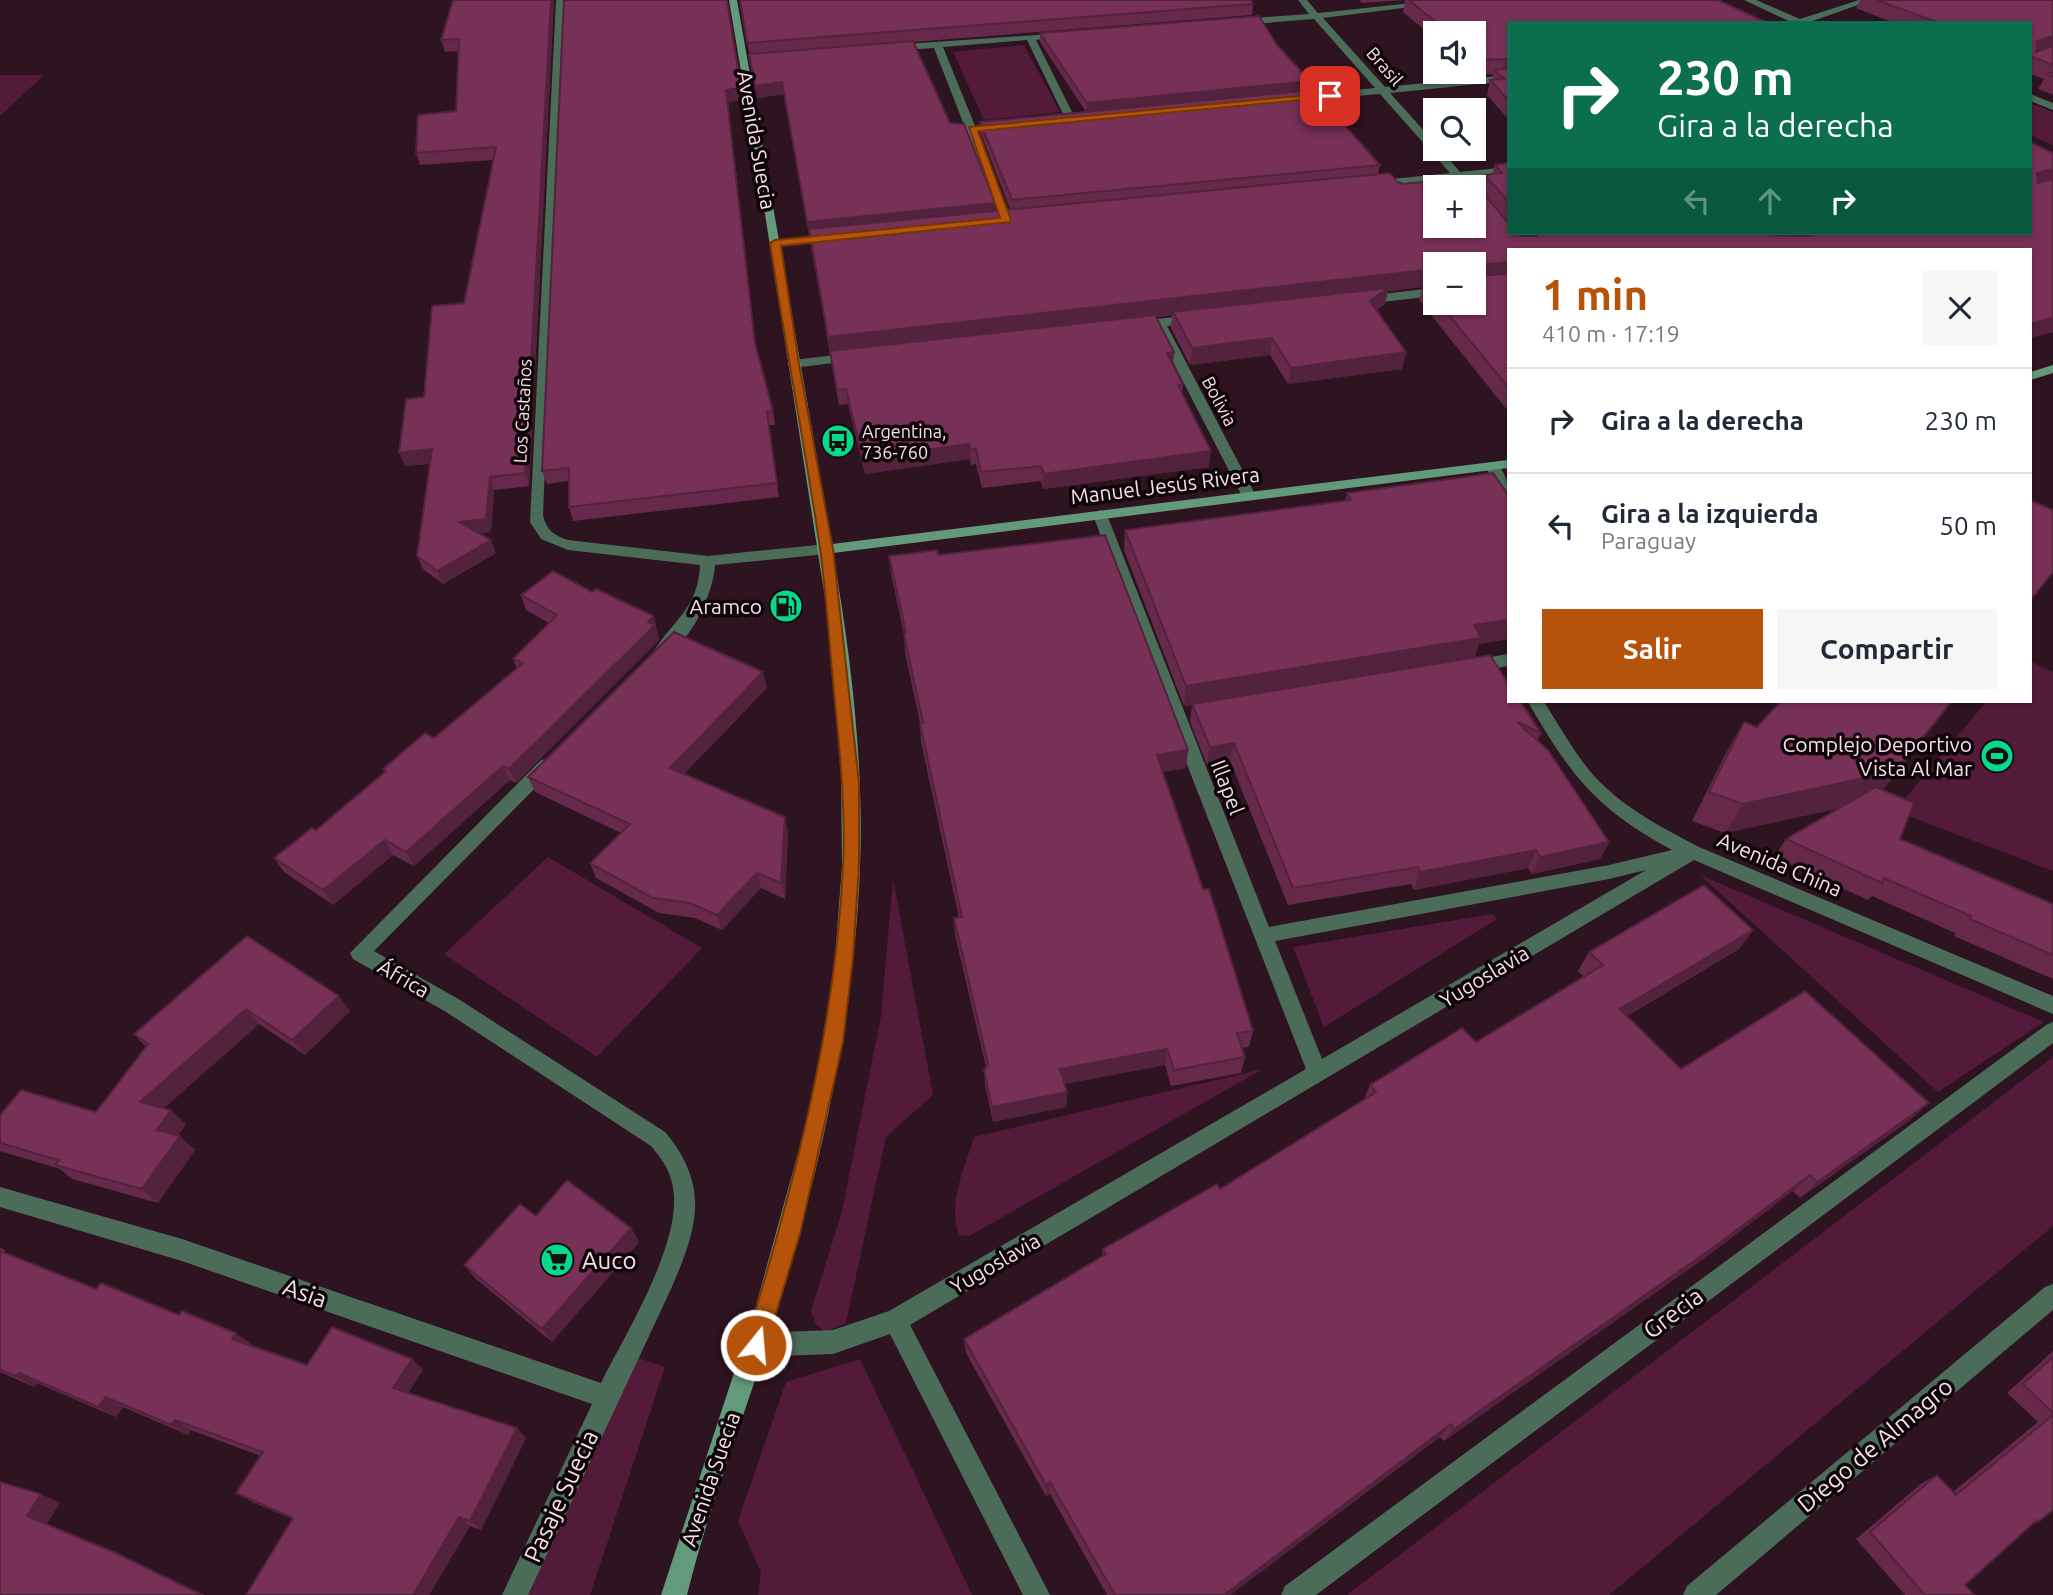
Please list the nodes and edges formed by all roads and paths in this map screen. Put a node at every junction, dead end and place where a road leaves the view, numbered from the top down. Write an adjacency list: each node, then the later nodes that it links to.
1 (733, 0): 34 (main road, Avenida Suecia)
2 (1302, 0): 7 (street, Brasil)
3 (1463, 0): 7 (street)
4 (1748, 0): 8 (street)
5 (1868, 0): 9 (street)
6 (564, 1): 50 (street, Los Castaños)
7 (1317, 16): 10 (street); 16 (street, Brasil)
8 (1796, 21)
9 (1801, 21)
10 (1228, 23)
11 (1070, 35): 12 (street)
12 (1030, 38): 13 (street); 21 (street)
13 (939, 45): 14 (street); 24 (street)
14 (886, 49)
15 (1507, 78): 16 (street)
16 (1383, 91): 18 (street); 26 (street, Brasil)
17 (2032, 98): 19 (street)
18 (1289, 99)
19 (2053, 107)
20 (1085, 118): 21 (street)
21 (1071, 120): 22 (street)
22 (1059, 121)
23 (1010, 125): 24 (street)
24 (973, 129): 31 (street)
25 (1507, 170): 27 (street)
26 (1457, 175)
27 (1466, 175)
28 (1423, 179): 29 (street)
29 (1360, 185)
30 (1020, 219): 31 (street)
31 (1006, 220): 32 (street)
32 (993, 222)
33 (843, 236): 34 (street)
34 (775, 243): 41 (main road, Avenida Suecia)
35 (1423, 293): 36 (street)
36 (1352, 301)
37 (1200, 318): 38 (street)
38 (1159, 323): 39 (street); 47 (street, Bolivia)
39 (1119, 327)
40 (861, 356): 41 (street)
41 (793, 364): 49 (main road, Avenida Suecia)
42 (2053, 369): 43 (main road)
43 (2032, 375)
44 (1507, 464): 45 (main road, Manuel Jesús Rivera)
45 (1491, 466): 46 (street); 47 (main road, Manuel Jesús Rivera)
46 (1507, 488)
47 (1250, 496): 48 (main road, Manuel Jesús Rivera)
48 (1100, 514): 49 (main road, Manuel Jesús Rivera); 57 (street, Illapel)
49 (827, 549): 50 (street, Los Castaños); 64 (main road, Avenida Suecia)
50 (708, 561): 51 (street)
51 (654, 658)
52 (1507, 660): 53 (street)
53 (1455, 669)
54 (1537, 703): 56 (street, Avenida China)
55 (556, 756): 65 (street, África)
56 (1693, 852): 57 (street); 58 (street, Avenida China); 60 (street, Yugoslavia)
57 (1262, 936): 60 (street, Illapel)
58 (2053, 1005)
59 (2053, 1031): 69 (street, Grecia)
60 (1318, 1074): 63 (street, Yugoslavia)
61 (0, 1198): 65 (street, Asia)
62 (2053, 1295): 70 (street, Diego de Almagro)
63 (895, 1321): 64 (street, Yugoslavia); 68 (street)
64 (756, 1345): 67 (main road, Avenida Suecia)
65 (607, 1397): 66 (street, Pasaje Suecia)
66 (515, 1595)
67 (674, 1595)
68 (1037, 1595)
69 (1294, 1595)
70 (1696, 1595)

